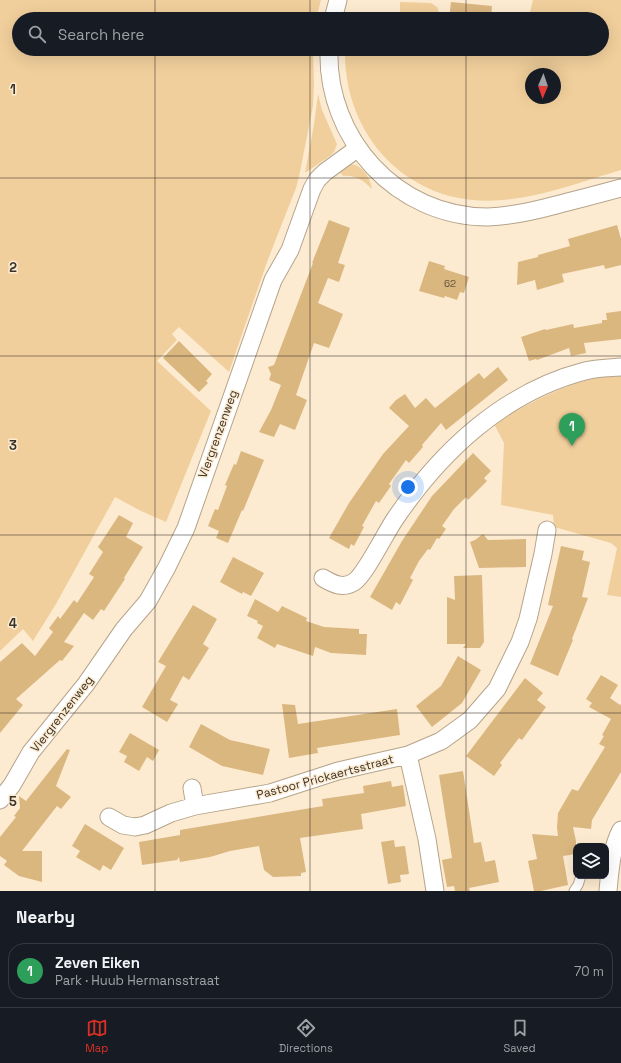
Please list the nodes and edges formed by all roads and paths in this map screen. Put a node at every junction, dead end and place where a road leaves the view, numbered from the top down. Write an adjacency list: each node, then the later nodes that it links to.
1 (338, 0): 2 (street)
2 (335, 12)
3 (329, 56): 4 (street)
4 (358, 148): 5 (street); 11 (street, Viergrenzenweg)
5 (621, 188)
6 (621, 367): 8 (street)
7 (547, 530): 9 (street, Pastoor Prickaertsstraat)
8 (323, 578)
9 (408, 755): 12 (street, Pastoor Prickaertsstraat); 18 (street, Pastoor Prickaertsstraat)
10 (192, 788): 12 (street)
11 (0, 800)
12 (195, 806): 13 (street, Pastoor Prickaertsstraat)
13 (109, 817)
14 (621, 830): 15 (street)
15 (609, 862)
16 (580, 879): 19 (lane)
17 (608, 879): 20 (street)
18 (435, 891)
19 (574, 891)
20 (608, 891)

